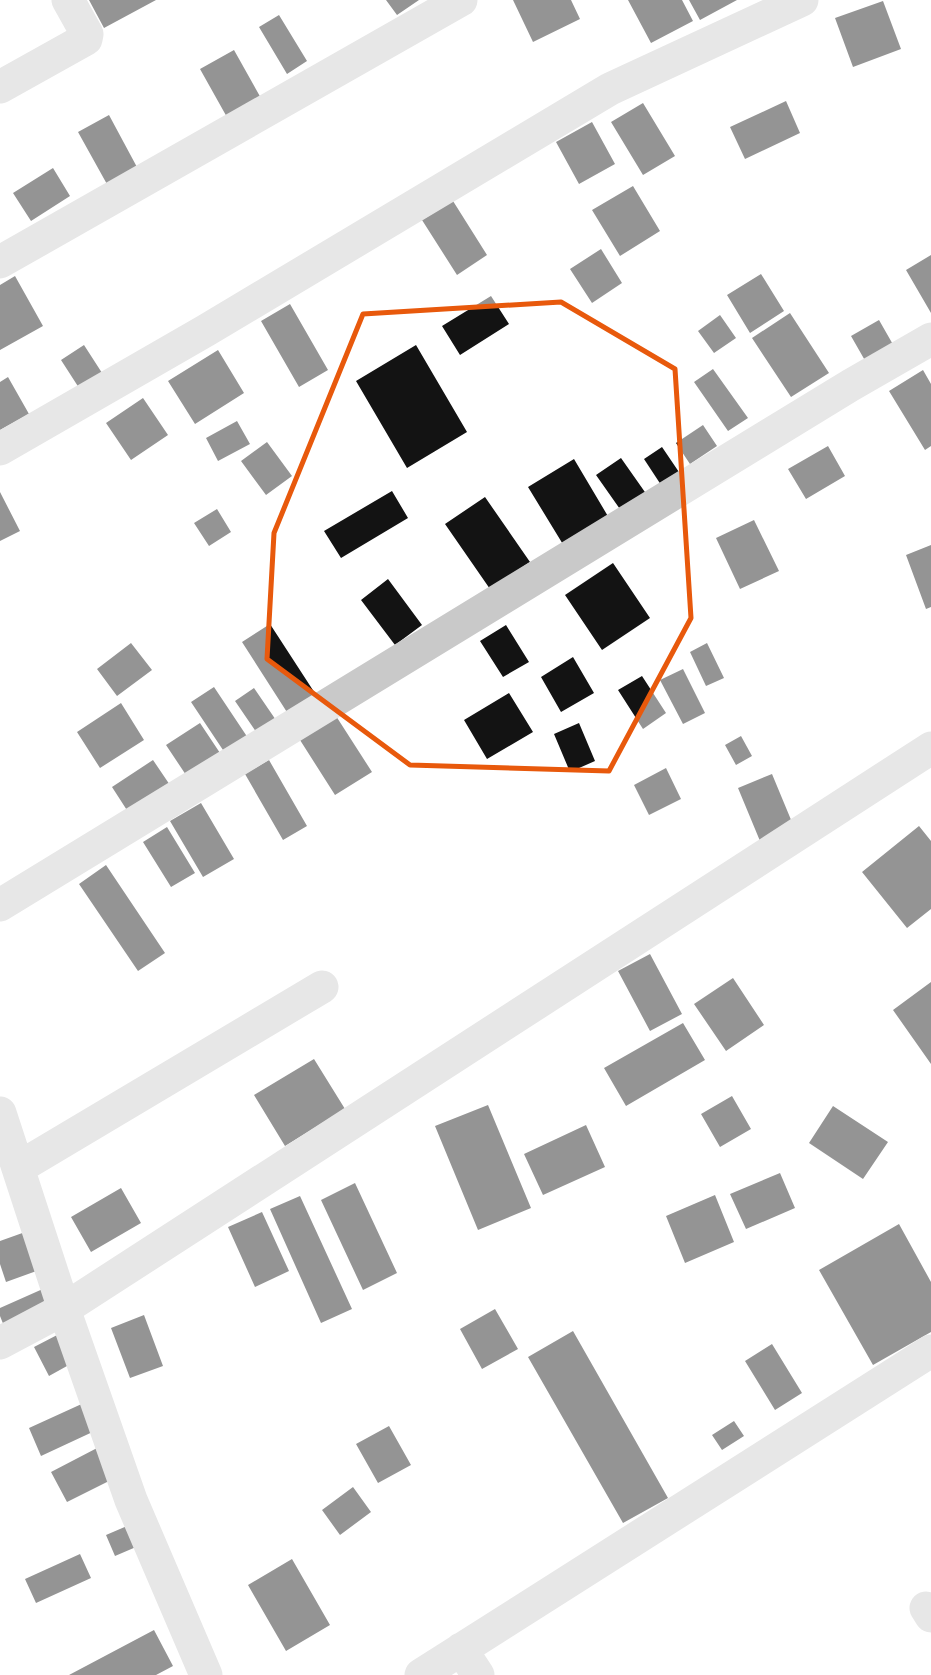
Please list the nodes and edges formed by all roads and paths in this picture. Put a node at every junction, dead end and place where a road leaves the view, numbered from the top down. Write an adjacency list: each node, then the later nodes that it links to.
1 (68, 0): 4 (street)
2 (461, 0): 5 (street)
3 (802, 0): 7 (street)
4 (0, 87)
5 (0, 262)
6 (931, 340): 9 (street)
7 (0, 449)
8 (931, 748): 13 (street)
9 (0, 905)
10 (322, 987): 12 (street)
11 (0, 1112): 12 (street)
12 (18, 1168): 13 (street)
13 (64, 1308): 14 (street); 17 (street)
14 (0, 1343)
15 (931, 1352): 16 (street)
16 (469, 1662): 18 (street)
17 (206, 1675)
18 (421, 1675)

